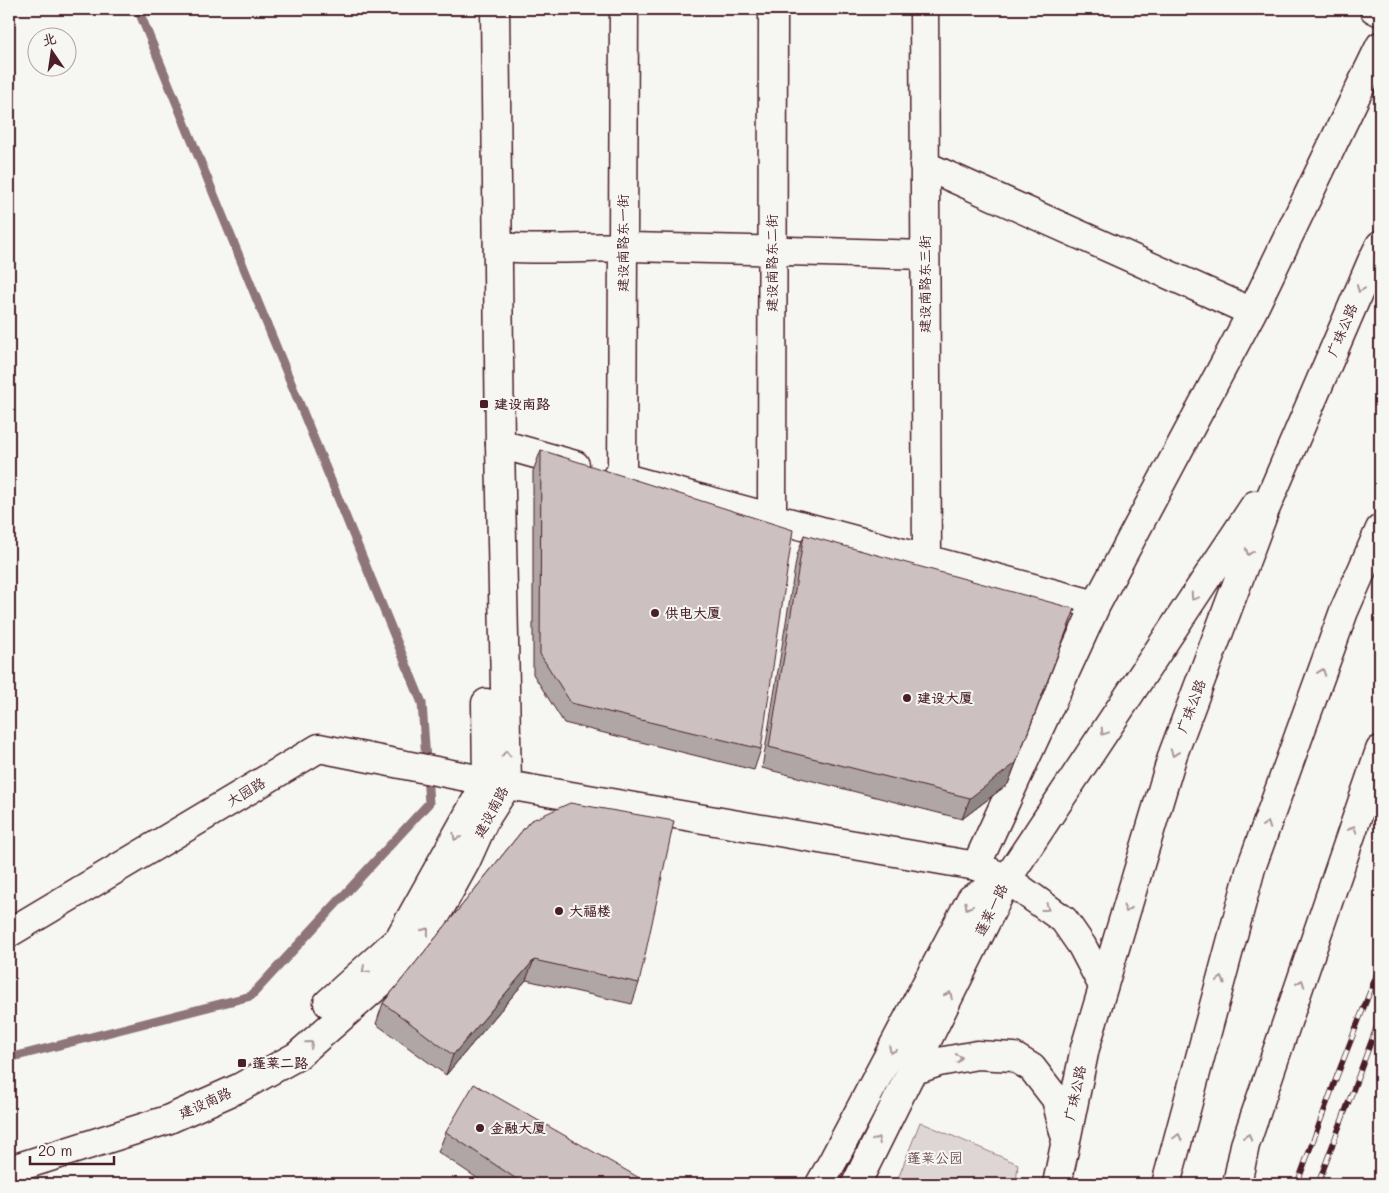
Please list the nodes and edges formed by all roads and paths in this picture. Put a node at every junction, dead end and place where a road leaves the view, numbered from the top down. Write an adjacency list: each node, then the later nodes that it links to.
1 (480, 9): 24 (main road)
2 (495, 9): 11 (main road, 建设南路)
3 (624, 9): 12 (main road, 建设南路东一街)
4 (773, 9): 13 (main road, 建设南路东二街)
5 (924, 9): 9 (main road, 建设南路东三街)
6 (1374, 9): 7 (main road)
7 (1380, 12)
8 (1380, 46): 15 (main road)
9 (924, 165): 14 (main road, 建设南路东三街); 15 (main road)
10 (1380, 245): 17 (main road, 广珠公路, one-way to 17)
11 (498, 247): 12 (main road); 16 (main road, 建设南路)
12 (623, 247): 13 (main road); 18 (main road, 建设南路东一街)
13 (772, 250): 14 (main road); 19 (main road, 建设南路东二街)
14 (925, 255): 21 (main road, 建设南路东三街)
15 (1252, 312): 22 (main road)
16 (500, 444): 18 (main road); 24 (main road, 建设南路, one-way to 16)
17 (1289, 454): 26 (main road, one-way to 26); 28 (main road, 广珠公路, one-way to 28)
18 (622, 478): 19 (main road)
19 (772, 517): 21 (main road)
20 (1380, 529): 36 (main road, one-way to 20)
21 (927, 559): 22 (main road)
22 (1096, 605): 25 (main road)
23 (1380, 750): 37 (main road, one-way to 23)
24 (497, 783): 25 (main road, 大园路); 27 (main road, 大园路); 31 (main road, one-way to 31); 32 (main road, 建设南路, one-way to 24)
25 (976, 866): 26 (main road, 大园路)
26 (1007, 879): 28 (main road, 大园路, one-way to 28); 29 (main road, 蓬莱一路, one-way to 26); 33 (main road, 蓬莱一路, one-way to 33)
27 (9, 933)
28 (1103, 986): 30 (main road, 广珠公路)
29 (912, 1071): 30 (main road, one-way to 30); 34 (main road, 蓬莱一路, one-way to 29)
30 (1066, 1140): 35 (main road, 广珠公路)
31 (9, 1154)
32 (9, 1170)
33 (820, 1184)
34 (856, 1184)
35 (1057, 1184)
36 (1166, 1184)
37 (1236, 1184)

